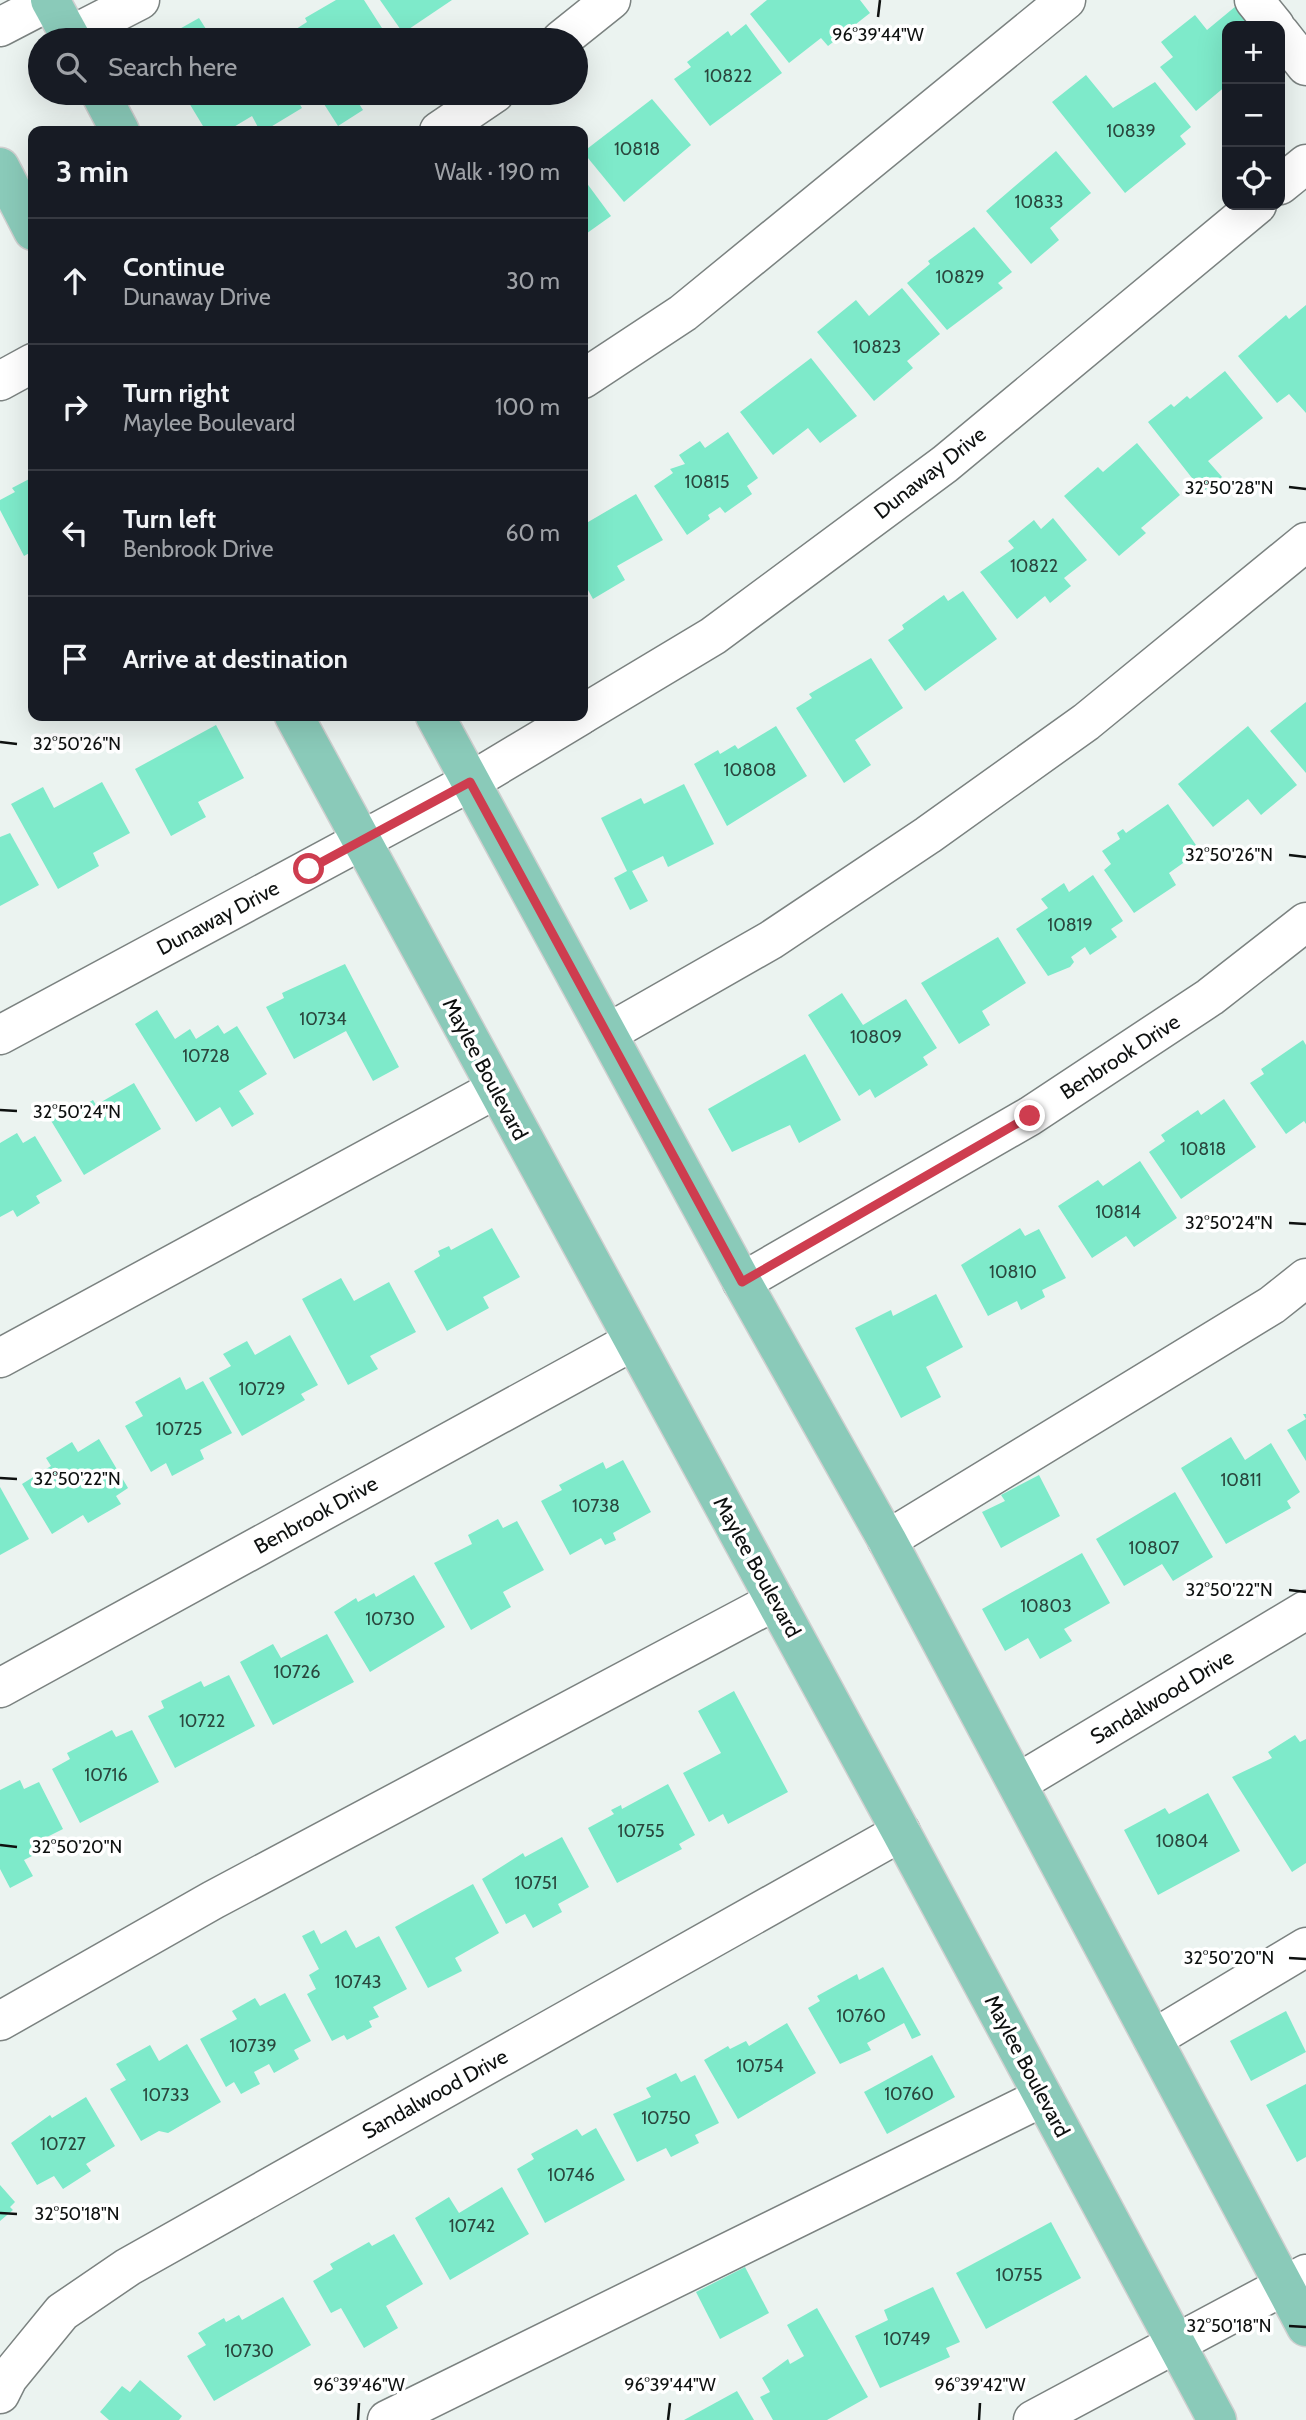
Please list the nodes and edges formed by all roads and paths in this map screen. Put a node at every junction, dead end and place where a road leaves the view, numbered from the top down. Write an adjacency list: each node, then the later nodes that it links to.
1 (141, 0): 9 (street)
2 (611, 0): 10 (street)
3 (1066, 0): 23 (street)
4 (1254, 0): 6 (street)
5 (51, 1): 7 (street); 8 (main road)
6 (1271, 21)
7 (0, 27)
8 (66, 28)
9 (89, 28)
10 (576, 28)
11 (1285, 39): 12 (street)
12 (1306, 65)
13 (106, 105): 15 (main road)
14 (477, 105): 16 (street)
15 (117, 126)
16 (446, 126)
17 (1306, 164): 19 (street)
18 (0, 167): 21 (main road)
19 (1285, 182)
20 (1251, 210): 26 (street, Dunaway Drive)
21 (28, 220)
22 (28, 366): 24 (street)
23 (588, 376)
24 (0, 381)
25 (1306, 542): 33 (street)
26 (588, 711)
27 (297, 721): 31 (main road, Maylee Boulevard)
28 (438, 721): 30 (main road)
29 (571, 721): 30 (street, Dunaway Drive)
30 (470, 782): 31 (street, Dunaway Drive); 33 (main road)
31 (362, 841): 34 (street, Dunaway Drive); 35 (main road, Maylee Boulevard)
32 (1306, 922): 37 (street, Benbrook Drive)
33 (608, 1033): 37 (main road)
34 (0, 1035)
35 (496, 1089): 38 (main road, Maylee Boulevard); 39 (street)
36 (1306, 1278): 40 (street)
37 (742, 1282): 40 (main road)
38 (633, 1341): 41 (main road, Maylee Boulevard); 43 (street, Benbrook Drive)
39 (0, 1358)
40 (887, 1539): 44 (main road)
41 (775, 1601): 45 (main road, Maylee Boulevard); 47 (street)
42 (1306, 1610): 44 (street, Sandalwood Drive)
43 (0, 1688)
44 (1018, 1783): 48 (main road)
45 (901, 1832): 49 (main road, Maylee Boulevard); 53 (street, Sandalwood Drive)
46 (1306, 1947): 48 (street)
47 (0, 2021)
48 (1153, 2039): 50 (main road)
49 (1043, 2097): 52 (main road, Maylee Boulevard); 54 (street)
50 (1294, 2280): 51 (main road); 52 (street)
51 (1306, 2327)
52 (1176, 2342): 55 (street); 56 (main road, Maylee Boulevard)
53 (0, 2395)
54 (387, 2420)
55 (1033, 2420)
56 (1217, 2420)

